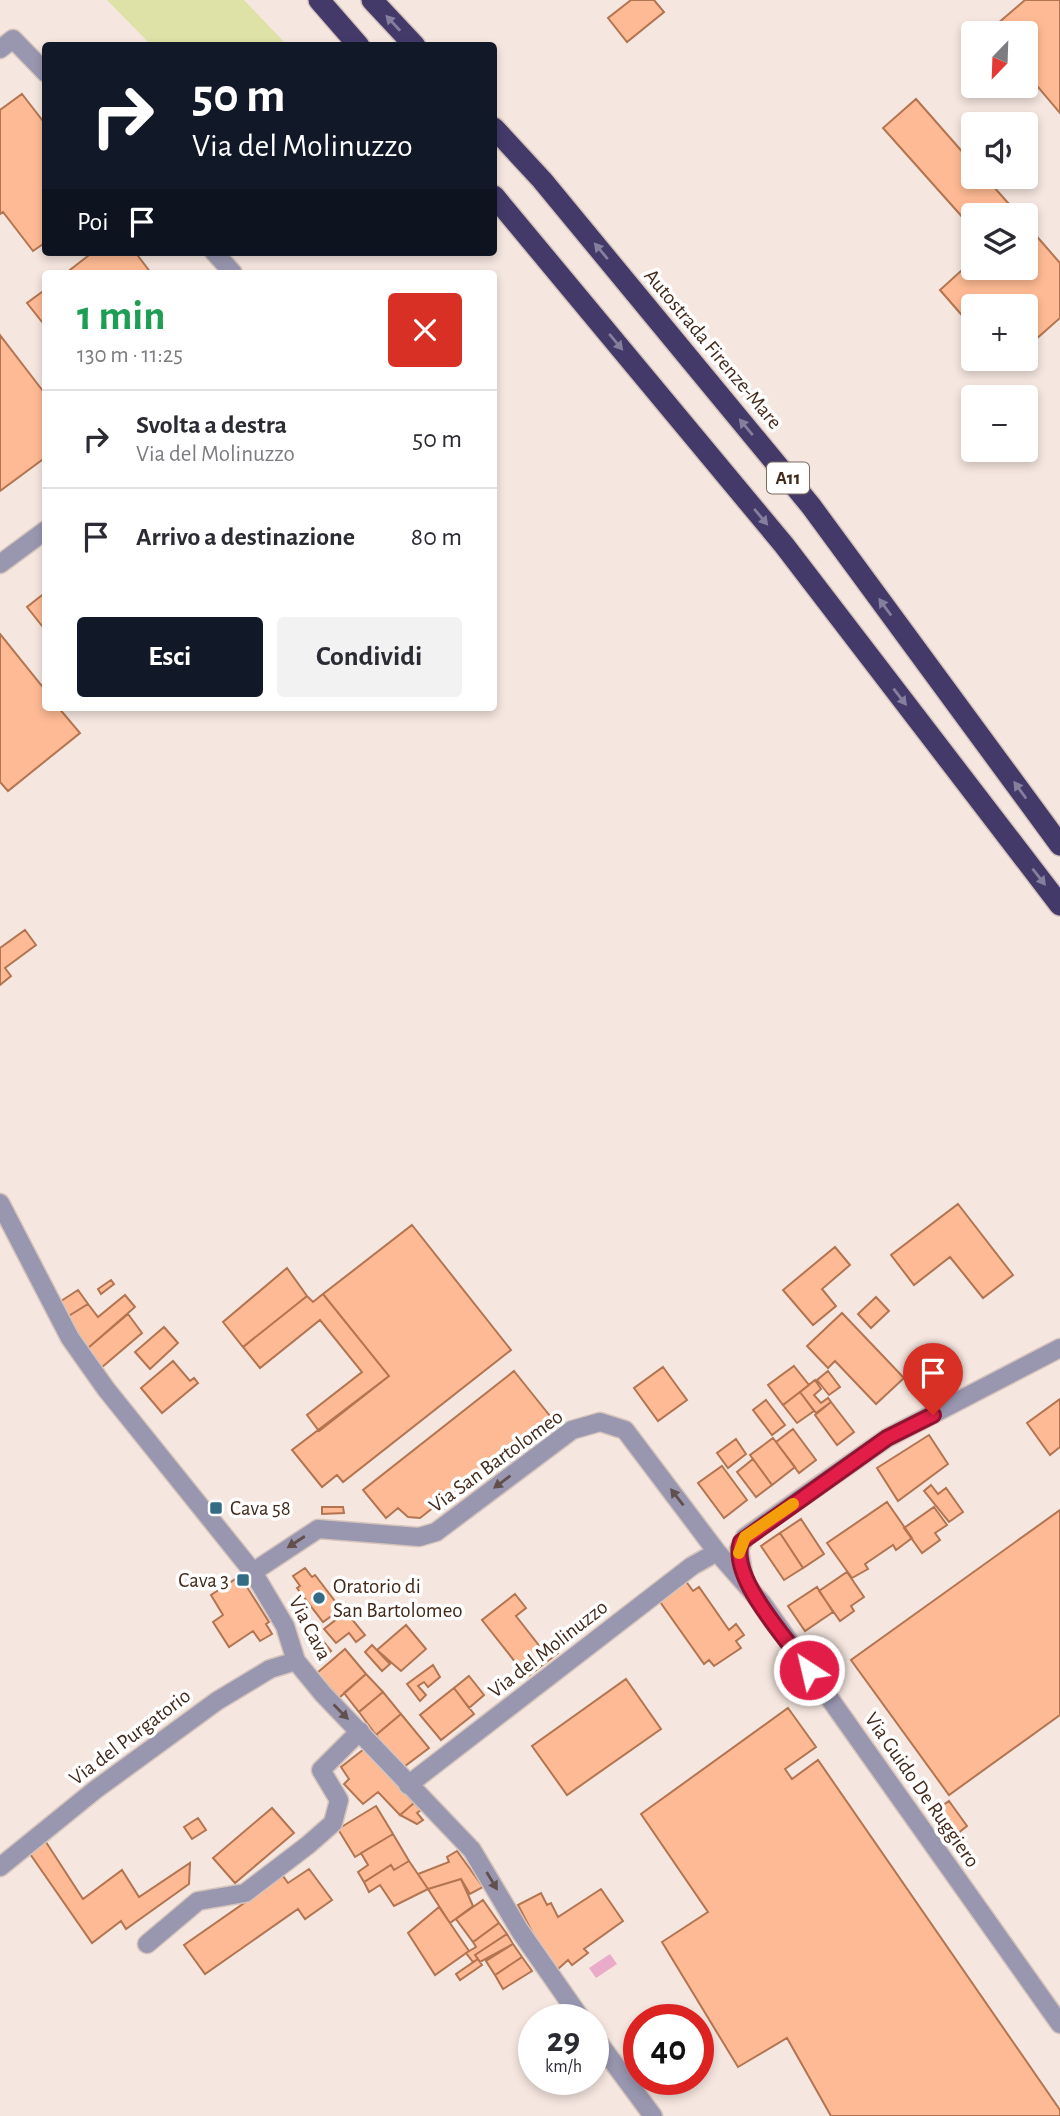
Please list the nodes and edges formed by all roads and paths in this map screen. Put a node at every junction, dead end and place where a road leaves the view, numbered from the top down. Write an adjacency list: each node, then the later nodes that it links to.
1 (319, 0): 3 (highway)
2 (372, 0): 4 (highway, one-way to 2)
3 (356, 42)
4 (411, 42)
5 (0, 49): 6 (street)
6 (42, 69)
7 (497, 131): 13 (highway, Autostrada Firenze-Mare / A11, one-way to 7)
8 (497, 200): 14 (highway, A11, one-way to 14)
9 (218, 256): 10 (street)
10 (230, 270)
11 (42, 533): 12 (street)
12 (0, 564)
13 (1060, 845)
14 (1060, 905)
15 (0, 1203): 18 (street, Via Cava)
16 (1060, 1348): 19 (street, Via Guido De Ruggiero)
17 (718, 1552): 18 (street, Via San Bartolomeo, one-way to 18); 19 (street, Via Guido De Ruggiero); 22 (street, Via del Molinuzzo)
18 (253, 1572): 20 (street, Via Cava)
19 (745, 1583): 26 (street, Via Guido De Ruggiero)
20 (296, 1661): 21 (street, Via Cava, one-way to 21); 23 (street, Via del Purgatorio)
21 (360, 1731): 22 (street, Via Cava); 24 (street)
22 (408, 1785): 25 (street, Via Cava, one-way to 25)
23 (0, 1867)
24 (148, 1944)
25 (571, 2004)
26 (1060, 2024)
27 (609, 2057): 28 (street)
28 (653, 2116)

